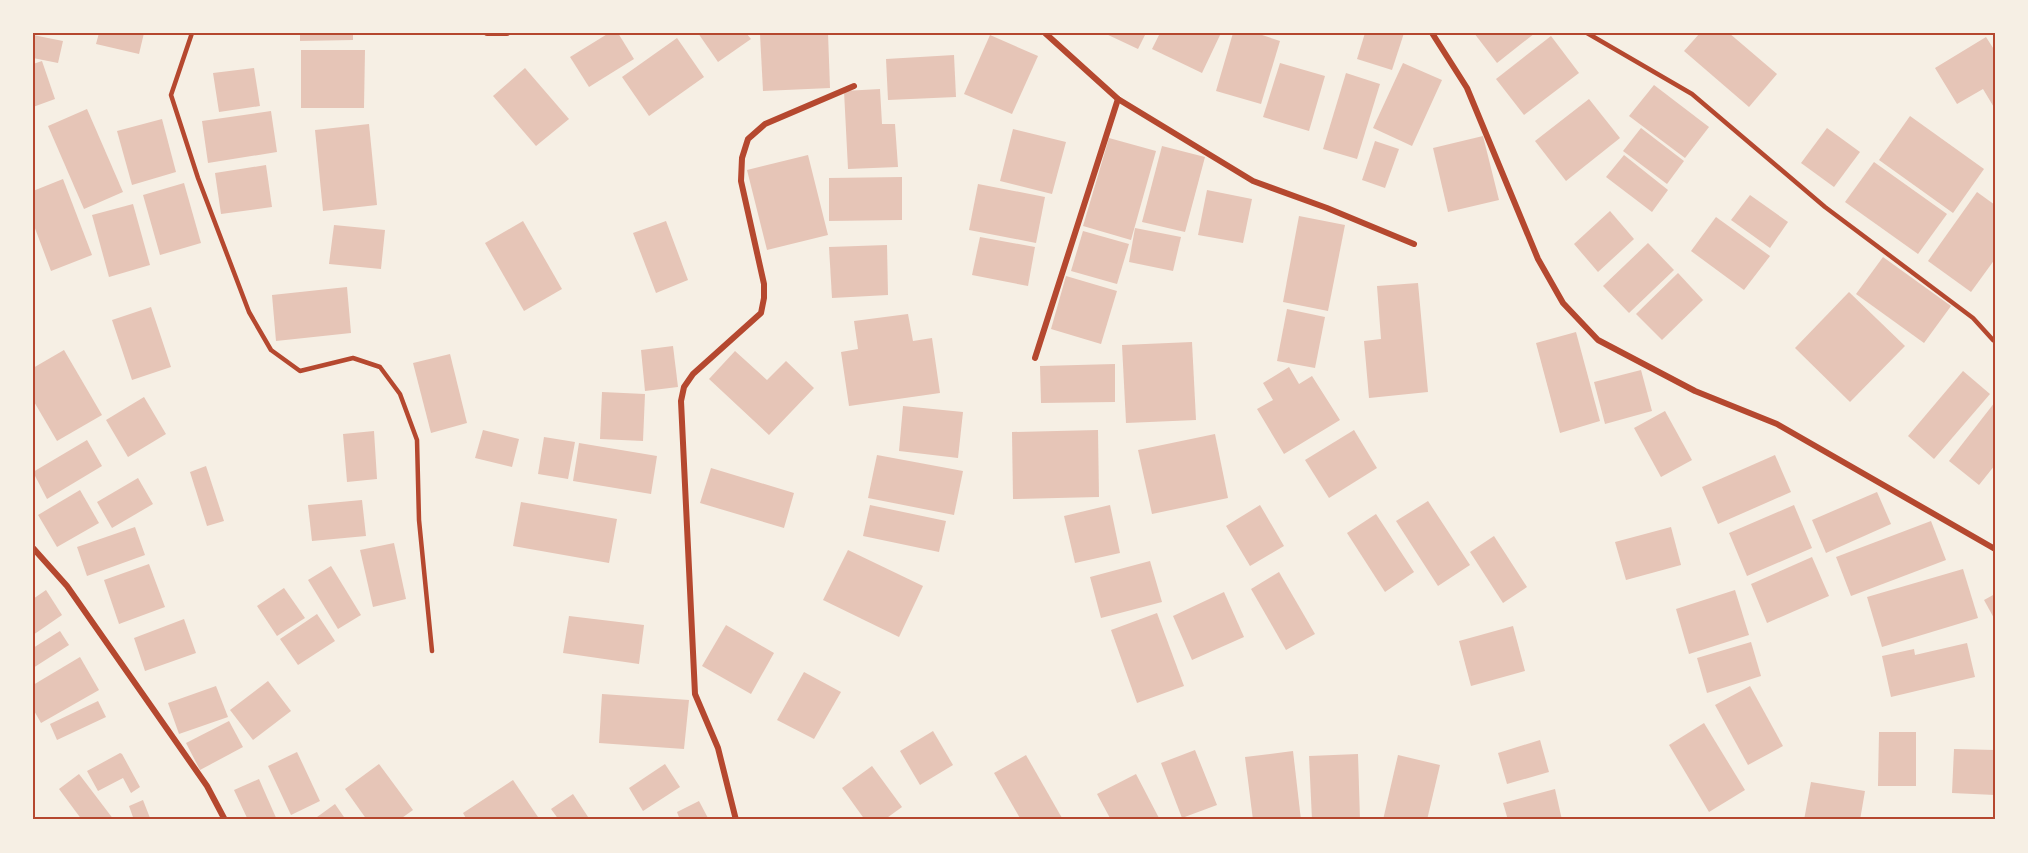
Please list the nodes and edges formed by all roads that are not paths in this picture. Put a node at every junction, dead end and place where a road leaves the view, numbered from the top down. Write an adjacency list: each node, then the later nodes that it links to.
1 (192, 33): 14 (lane)
2 (487, 33): 3 (street)
3 (507, 33)
4 (1045, 33): 8 (street)
5 (1432, 33): 13 (street)
6 (1587, 33): 10 (lane)
7 (854, 86): 16 (street)
8 (1118, 99): 9 (street); 11 (street)
9 (1414, 244)
10 (1994, 339)
11 (1035, 358)
12 (33, 548): 15 (street)
13 (1995, 549)
14 (432, 651)
15 (225, 820)
16 (736, 820)

